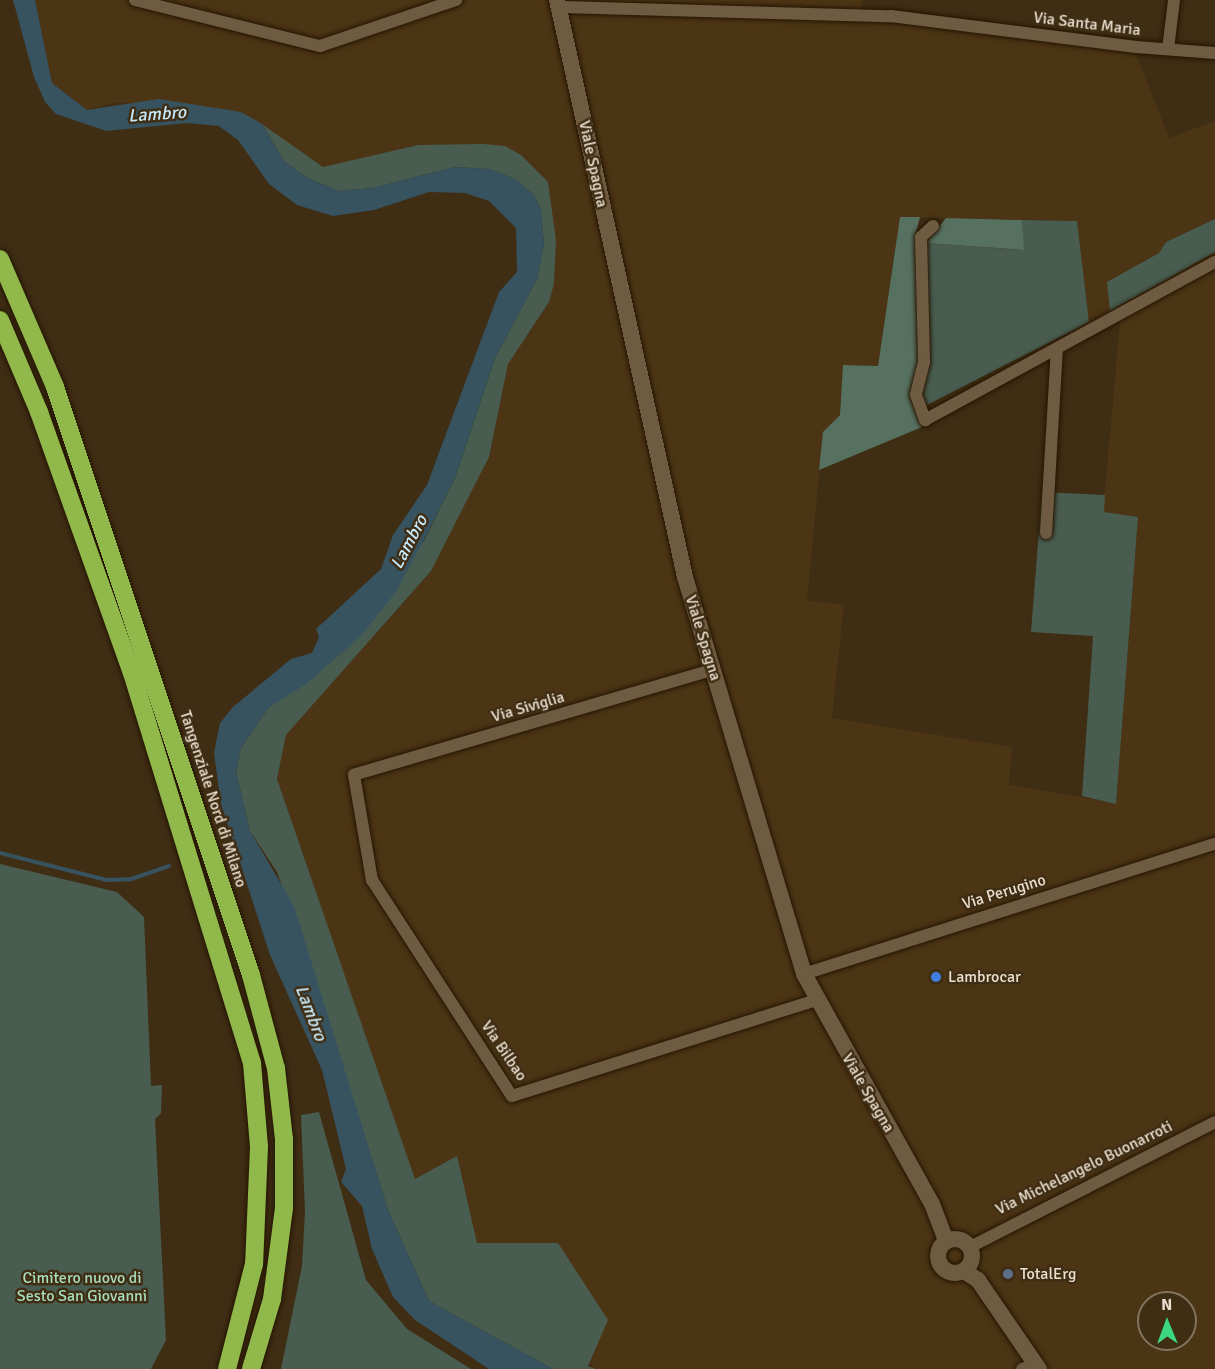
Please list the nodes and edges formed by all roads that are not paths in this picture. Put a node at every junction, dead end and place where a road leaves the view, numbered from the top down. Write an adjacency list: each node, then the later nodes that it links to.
1 (135, 0): 2 (street)
2 (456, 0)
3 (1174, 0): 6 (street)
4 (558, 4): 5 (street, Via Santa Maria); 14 (street, Viale Spagna)
5 (777, 5): 6 (street, Via Santa Maria)
6 (1168, 49): 7 (street, Via Santa Maria)
7 (1215, 53)
8 (933, 226): 12 (street)
9 (0, 259): 25 (highway, Tangenziale Nord di Milano)
10 (1215, 262): 12 (street)
11 (0, 320): 24 (highway)
12 (1057, 350): 13 (street)
13 (1046, 532)
14 (712, 670): 15 (street, Via Siviglia); 17 (street, Viale Spagna)
15 (354, 775): 18 (street, Via Bilbao)
16 (1215, 843): 17 (street, Via Perugino)
17 (804, 974): 18 (street, Viale Spagna)
18 (816, 1000): 20 (street, Viale Spagna)
19 (1215, 1122): 21 (street, Via Michelangelo Buonarroti)
20 (946, 1241): 21 (street); 22 (street, Viale Spagna)
21 (970, 1247): 22 (street)
22 (964, 1270): 23 (street, Viale Spagna)
23 (1032, 1367)
24 (227, 1369)
25 (251, 1369)

